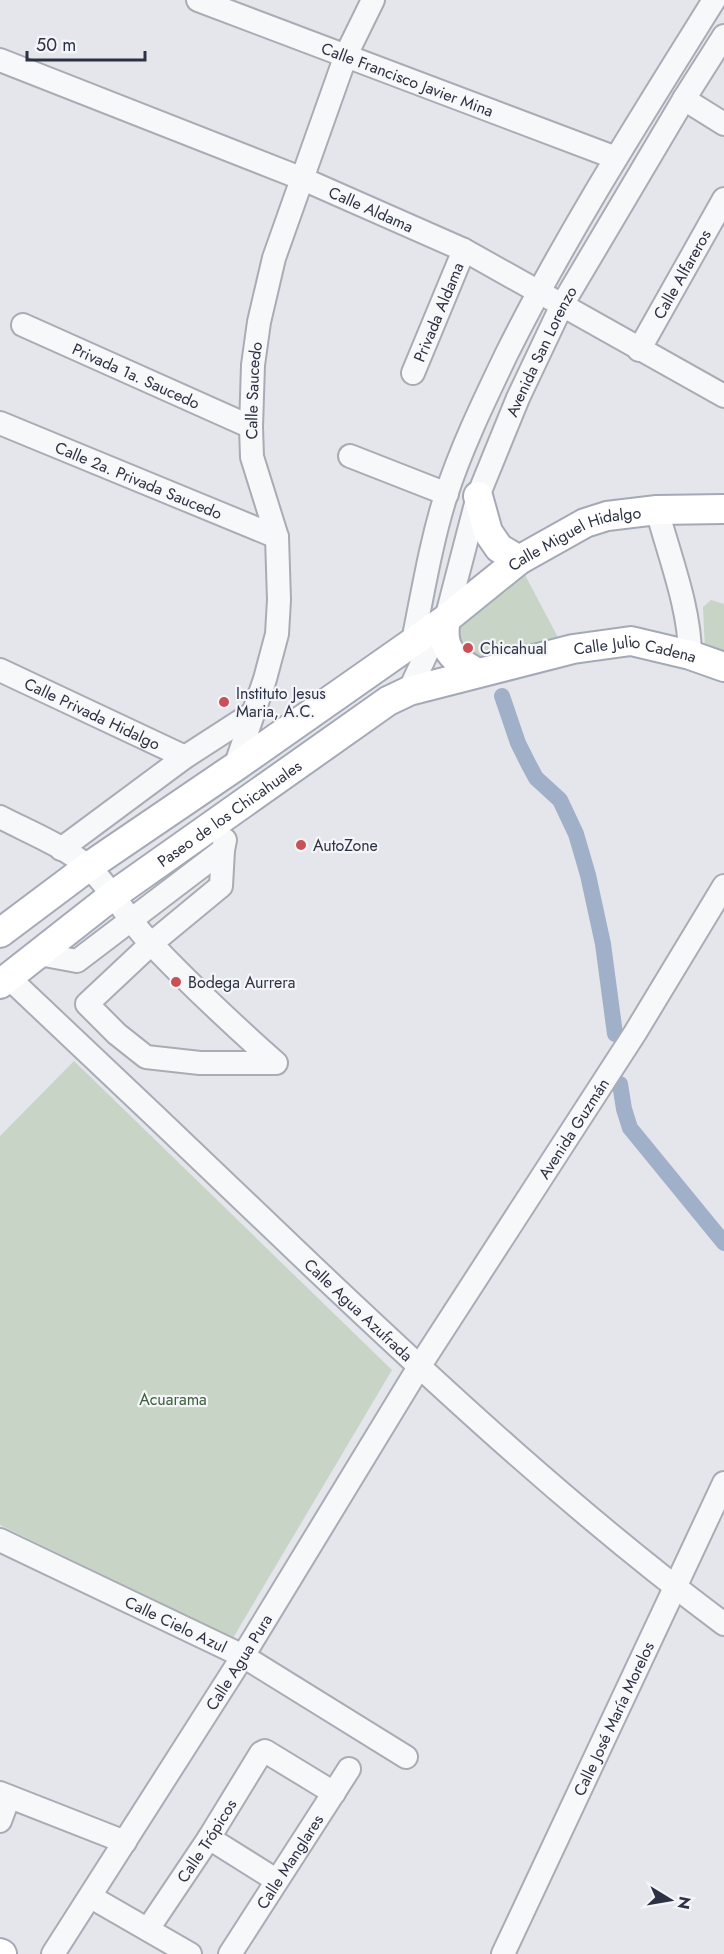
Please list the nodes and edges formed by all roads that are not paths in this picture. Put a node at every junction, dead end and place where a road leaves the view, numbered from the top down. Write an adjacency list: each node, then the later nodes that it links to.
1 (198, 0): 5 (street, Calle Francisco Javier Mina)
2 (373, 0): 5 (street, Calle Saucedo)
3 (714, 0): 9 (street, Avenida San Lorenzo)
4 (724, 36): 7 (street, Avenida San Lorenzo)
5 (346, 55): 9 (street, Calle Francisco Javier Mina); 10 (street, Calle Saucedo)
6 (0, 60): 10 (street, Calle Aldama)
7 (684, 99): 8 (street); 14 (street, Avenida San Lorenzo)
8 (724, 124)
9 (616, 158): 13 (street, Avenida San Lorenzo)
10 (303, 179): 12 (street, Calle Aldama); 20 (street, Calle Saucedo)
11 (724, 199): 16 (street, Calle Alfareros)
12 (464, 250): 13 (street, Calle Aldama); 17 (street, Privada Aldama)
13 (538, 291): 14 (street, Calle Aldama); 22 (street, Avenida San Lorenzo)
14 (562, 305): 16 (street, Calle Aldama); 23 (street, Avenida San Lorenzo)
15 (23, 326): 20 (street, Privada 1a. Saucedo)
16 (639, 350): 18 (street, Calle Aldama)
17 (413, 373)
18 (724, 396)
19 (0, 423): 26 (street, Calle 2a. Privada Saucedo)
20 (251, 427): 26 (street, Calle Saucedo)
21 (350, 456): 22 (street)
22 (447, 494): 29 (street, Avenida San Lorenzo)
23 (478, 496): 27 (main road); 28 (street, Avenida San Lorenzo)
24 (657, 510): 25 (main road, Calle Miguel Hidalgo); 27 (main road, Calle Miguel Hidalgo); 30 (street)
25 (724, 510)
26 (277, 537): 36 (street, Calle Saucedo)
27 (519, 560): 28 (main road, Calle Miguel Hidalgo)
28 (446, 619): 29 (main road); 34 (main road); 35 (street, Avenida San Lorenzo)
29 (413, 641): 31 (main road)
30 (690, 655): 32 (main road, Calle Julio Cadena); 34 (main road, Calle Julio Cadena)
31 (378, 667): 35 (main road); 38 (main road)
32 (724, 667)
33 (0, 670): 37 (street, Calle Privada Hidalgo)
34 (476, 672): 35 (main road, Paseo de los Chicahuales)
35 (398, 696): 39 (main road, Paseo de los Chicahuales)
36 (253, 712): 37 (street); 38 (street, Calle Saucedo)
37 (184, 757): 41 (street)
38 (235, 767): 43 (main road)
39 (227, 816): 42 (street); 45 (main road, Paseo de los Chicahuales)
40 (0, 817): 41 (street)
41 (61, 849): 43 (street)
42 (224, 850): 46 (street); 48 (street)
43 (88, 867): 45 (street); 47 (main road)
44 (724, 886): 51 (street, Avenida Guzmán)
45 (112, 896): 46 (street); 49 (main road, Paseo de los Chicahuales)
46 (130, 920): 48 (street); 49 (street)
47 (0, 933)
48 (152, 943): 48 (street)
49 (39, 954): 50 (main road, Paseo de los Chicahuales)
50 (4, 981): 51 (street, Calle Agua Azufrada)
51 (419, 1367): 54 (street, Calle Agua Azufrada); 56 (street, Calle Agua Pura)
52 (724, 1483): 54 (street, Calle José María Morelos)
53 (0, 1540): 56 (street, Calle Cielo Azul)
54 (674, 1587): 55 (street, Calle Agua Azufrada); 70 (street, Calle José María Morelos)
55 (724, 1624)
56 (243, 1656): 57 (street, Calle Cielo Azul); 63 (street, Calle Agua Pura)
57 (406, 1756)
58 (349, 1769): 59 (street, Calle Manglares)
59 (334, 1793): 62 (street, Calle Trópicos); 64 (street, Calle Manglares)
60 (5, 1795): 61 (street); 63 (street)
61 (0, 1821)
62 (209, 1838): 64 (street); 66 (street, Calle Trópicos)
63 (124, 1842): 65 (street, Calle Agua Pura)
64 (276, 1880): 69 (street, Calle Manglares)
65 (91, 1897): 66 (street); 67 (street, Calle Agua Pura)
66 (148, 1929): 68 (street)
67 (53, 1954)
68 (190, 1954)
69 (230, 1954)
70 (503, 1954)

